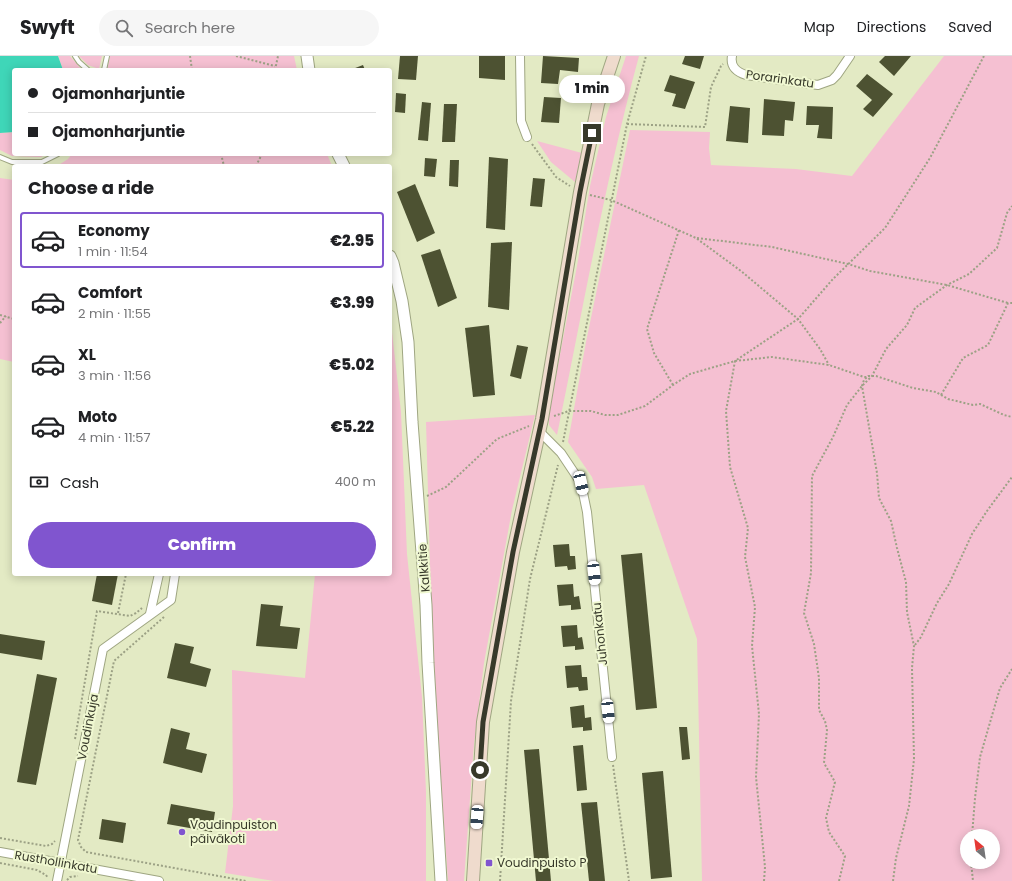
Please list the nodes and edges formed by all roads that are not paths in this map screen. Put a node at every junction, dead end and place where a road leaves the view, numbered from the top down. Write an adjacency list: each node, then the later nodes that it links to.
1 (75, 56): 8 (lane)
2 (107, 56): 9 (lane)
3 (308, 56): 10 (street)
4 (520, 56): 11 (street)
5 (614, 56): 15 (main road)
6 (850, 56): 7 (street, Porarinkatu)
7 (731, 57)
8 (86, 68)
9 (104, 68)
10 (309, 68)
11 (527, 137)
12 (54, 156): 13 (lane)
13 (0, 157)
14 (392, 261): 24 (street, Kalkkitie)
15 (541, 426): 19 (street, Juhonkatu); 25 (main road)
16 (158, 576): 18 (street)
17 (175, 576): 18 (street, Voudinkuja)
18 (150, 614): 21 (street, Voudinkuja)
19 (612, 757)
20 (0, 852): 21 (street, Rusthollinkatu)
21 (60, 863): 22 (street, Voudinkuja); 23 (street, Rusthollinkatu)
22 (57, 881)
23 (159, 881)
24 (441, 881)
25 (473, 881)

